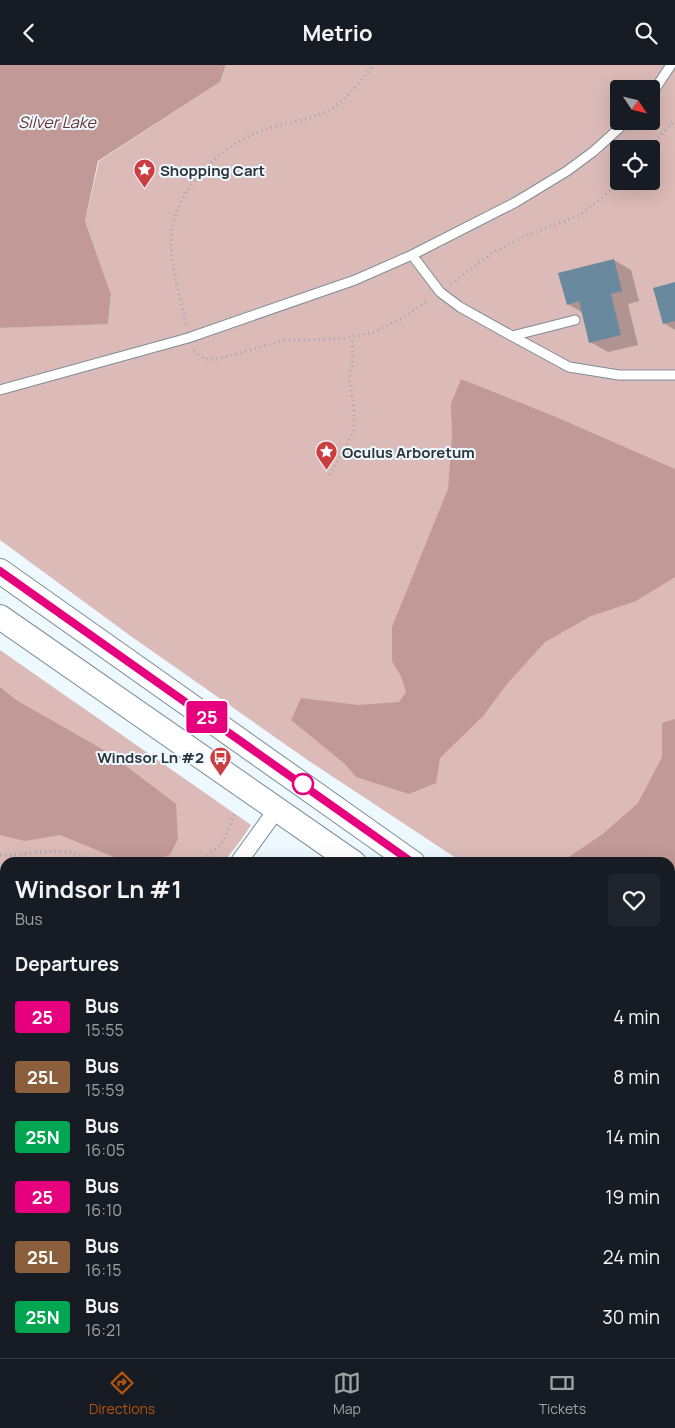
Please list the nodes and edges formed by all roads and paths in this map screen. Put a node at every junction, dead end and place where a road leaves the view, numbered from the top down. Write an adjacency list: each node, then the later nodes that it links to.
1 (374, 65): 13 (path)
2 (671, 65): 3 (lane)
3 (660, 82)
4 (675, 120): 6 (path)
5 (617, 130): 8 (lane)
6 (656, 140)
7 (611, 190): 9 (path)
8 (412, 255): 9 (lane); 13 (lane)
9 (440, 292): 11 (lane); 12 (path)
10 (575, 320): 11 (lane)
11 (512, 336): 14 (lane)
12 (352, 337): 13 (path); 16 (path)
13 (188, 338): 15 (lane)
14 (675, 375)
15 (0, 390)
16 (330, 475)
17 (0, 571): 26 (main road)
18 (0, 617): 19 (main road)
19 (276, 809): 24 (street); 25 (main road)
20 (236, 811): 23 (path)
21 (0, 855): 22 (path)
22 (88, 857)
23 (207, 857)
24 (242, 857)
25 (345, 857)
26 (405, 857)

